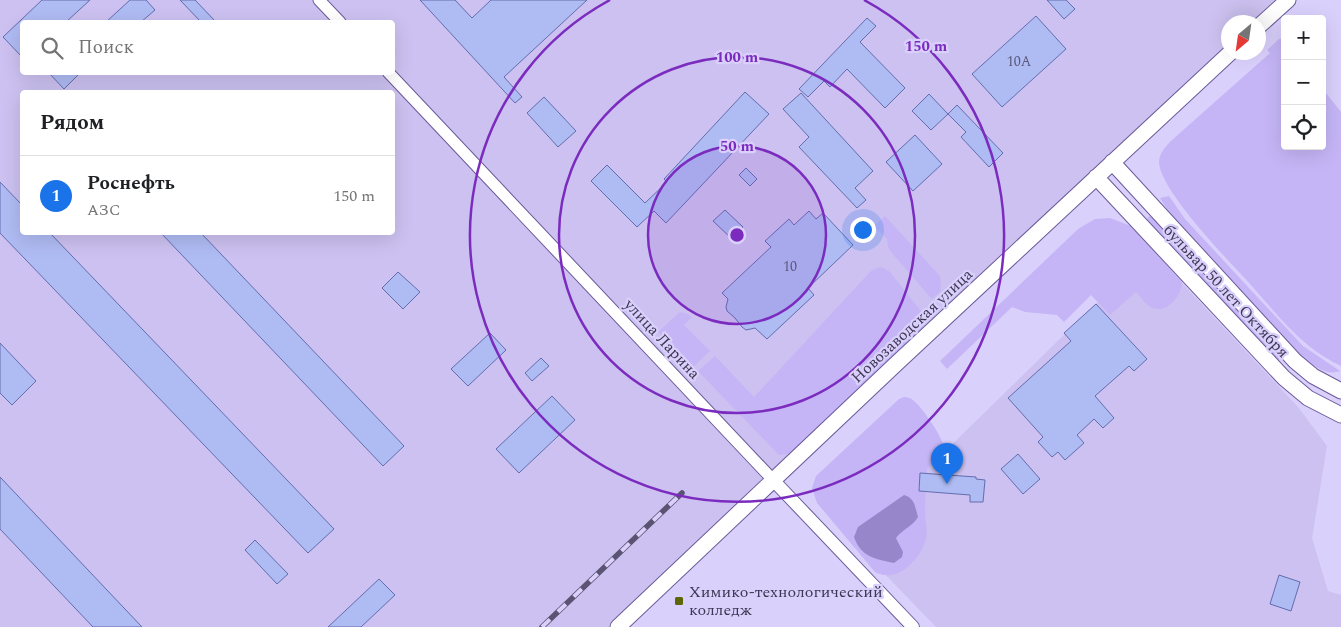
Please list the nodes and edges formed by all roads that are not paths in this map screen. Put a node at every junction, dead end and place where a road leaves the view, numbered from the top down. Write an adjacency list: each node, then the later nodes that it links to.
1 (319, 0): 3 (street)
2 (1288, 0): 4 (main road)
3 (338, 20)
4 (1266, 20)
5 (1222, 60): 7 (main road, Новозаводская улица)
6 (391, 75): 13 (street, улица Ларина)
7 (1112, 162): 8 (main road, Новозаводская улица); 9 (main road, бульвар 50 лет Октября)
8 (1096, 177): 10 (main road, бульвар 50 лет Октября); 13 (main road, Новозаводская улица)
9 (1156, 210): 10 (main road); 11 (main road, бульвар 50 лет Октября)
10 (1139, 222): 12 (main road, бульвар 50 лет Октября)
11 (1341, 391)
12 (1341, 415)
13 (774, 481): 14 (main road, Новозаводская улица); 15 (main road, улица Ларина)
14 (618, 627)
15 (913, 627)

